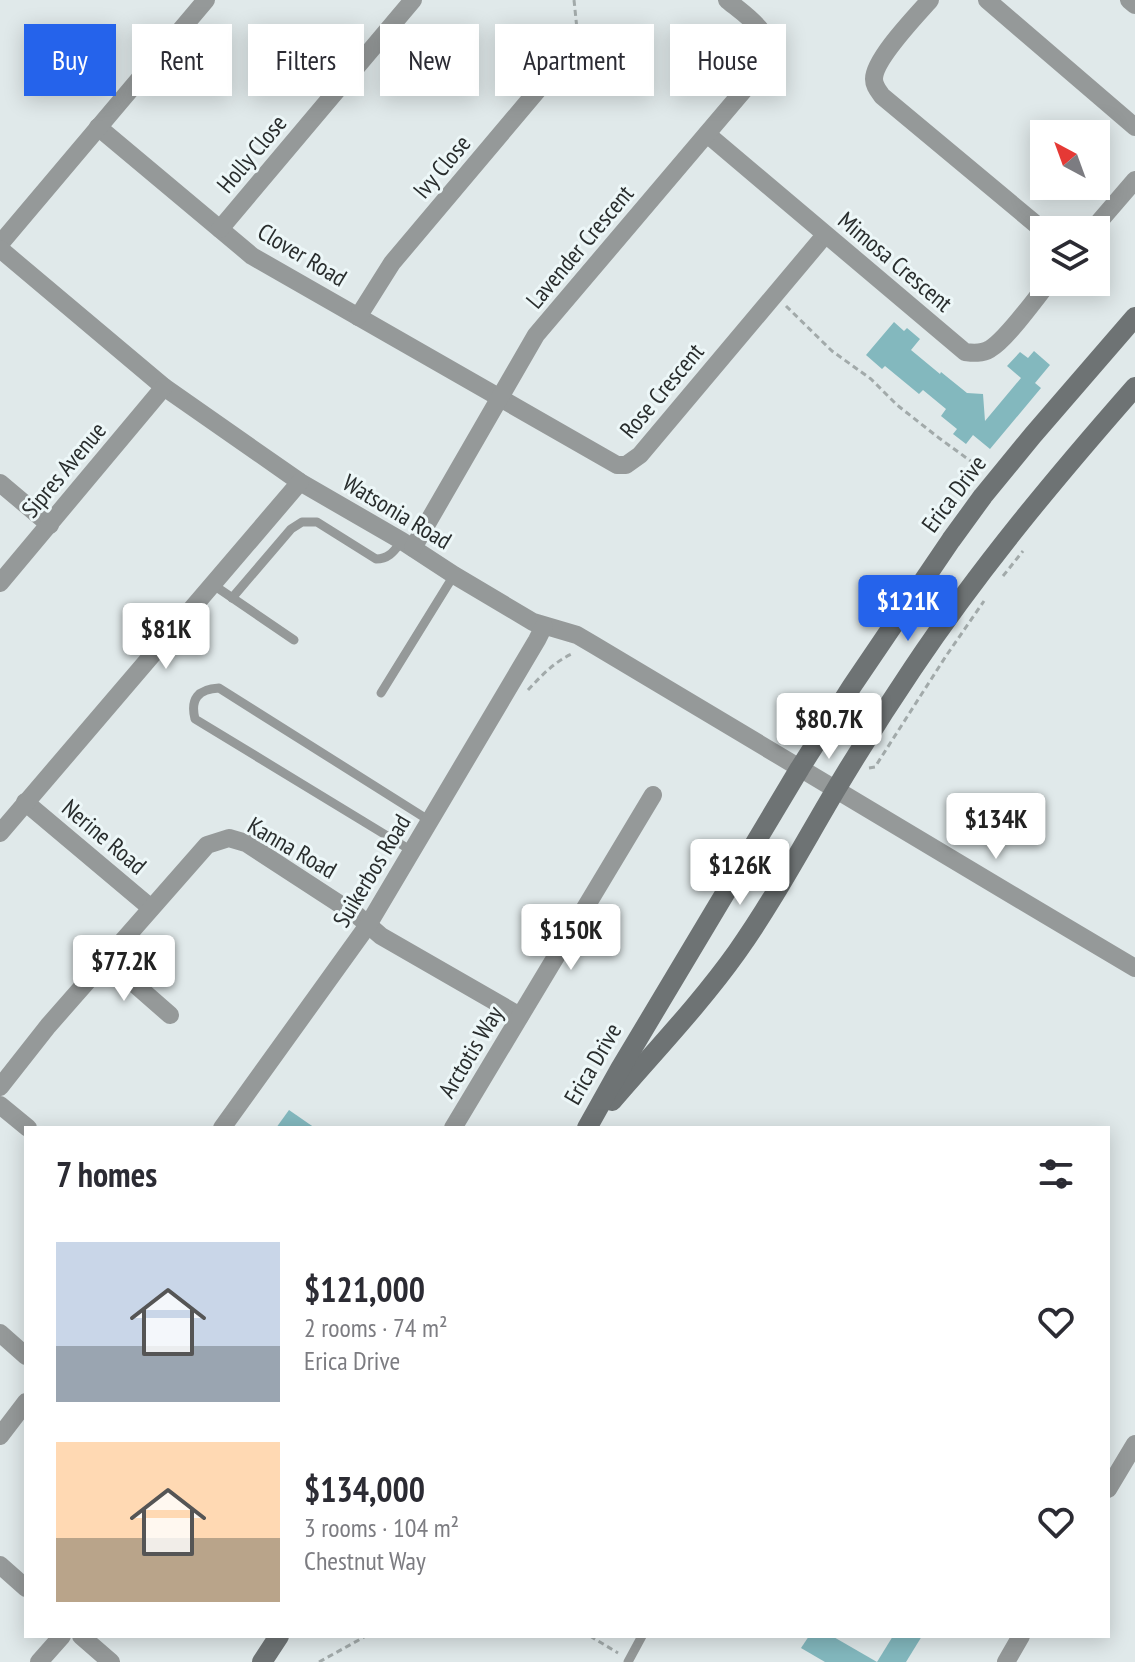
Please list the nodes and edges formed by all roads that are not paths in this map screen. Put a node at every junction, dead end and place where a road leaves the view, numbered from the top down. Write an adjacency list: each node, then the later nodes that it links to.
1 (206, 0): 9 (street)
2 (413, 0): 15 (street, Holly Close)
3 (727, 0): 11 (street, Lavender Crescent)
4 (930, 0): 14 (street)
5 (987, 0): 10 (street)
6 (1129, 0): 7 (street)
7 (1135, 5)
8 (532, 96): 19 (street, Ivy Close)
9 (98, 127): 15 (street, Clover Road); 17 (street)
10 (1135, 127)
11 (707, 134): 16 (street, Mimosa Crescent); 23 (street, Lavender Crescent)
12 (1135, 180): 13 (street)
13 (1104, 216)
14 (1030, 219)
15 (220, 229): 19 (street, Clover Road)
16 (825, 235): 18 (street, Mimosa Crescent); 23 (street, Rose Crescent)
17 (0, 246): 21 (street, Watsonia Road)
18 (1037, 296)
19 (358, 317): 23 (street, Clover Road)
20 (1135, 317): 35 (main road, Erica Drive)
21 (164, 387): 24 (street, Watsonia Road); 26 (street, Sipres Avenue)
22 (1135, 387): 36 (main road, Erica Drive)
23 (500, 399): 27 (street, Lavender Crescent)
24 (300, 482): 27 (street, Watsonia Road); 30 (street)
25 (0, 483): 26 (street)
26 (50, 525): 29 (street, Sipres Avenue)
27 (407, 545): 28 (street, Watsonia Road); 31 (lane)
28 (454, 575): 32 (street, Watsonia Road); 34 (lane)
29 (0, 583)
30 (212, 584): 31 (lane); 38 (street)
31 (232, 598): 33 (lane)
32 (544, 626): 35 (street, Watsonia Road); 39 (street, Suikerbos Road)
33 (294, 640)
34 (381, 693)
35 (800, 768): 36 (street, Watsonia Road); 53 (main road, Erica Drive)
36 (836, 790): 45 (street, Watsonia Road); 54 (main road, Erica Drive)
37 (653, 795): 47 (street, Arctotis Way)
38 (25, 802): 40 (street); 42 (street, Nerine Road)
39 (430, 821): 41 (street, Suikerbos Road); 41 (lane)
40 (0, 833)
41 (412, 851): 43 (street, Suikerbos Road)
42 (151, 908): 43 (street, Kanna Road); 44 (street, Kanna Road)
43 (368, 925): 47 (street, Kanna Road); 51 (street, Suikerbos Road)
44 (106, 959): 46 (street); 48 (street, Kanna Road)
45 (1135, 968)
46 (170, 1015)
47 (520, 1016): 52 (street, Arctotis Way)
48 (0, 1087)
49 (0, 1105): 50 (street)
50 (26, 1126)
51 (223, 1126)
52 (454, 1126)
53 (589, 1126)
54 (590, 1126)
55 (0, 1333): 56 (street)
56 (24, 1354)
57 (24, 1405): 58 (street)
58 (0, 1436)
59 (1135, 1444): 60 (street)
60 (1110, 1486)
61 (0, 1565): 62 (street)
62 (24, 1586)
63 (60, 1638): 68 (street)
64 (83, 1638): 69 (street)
65 (278, 1638): 70 (main road)
66 (641, 1638): 71 (lane)
67 (1020, 1638): 72 (street)
68 (39, 1662)
69 (111, 1662)
70 (262, 1662)
71 (628, 1662)
72 (1006, 1662)

